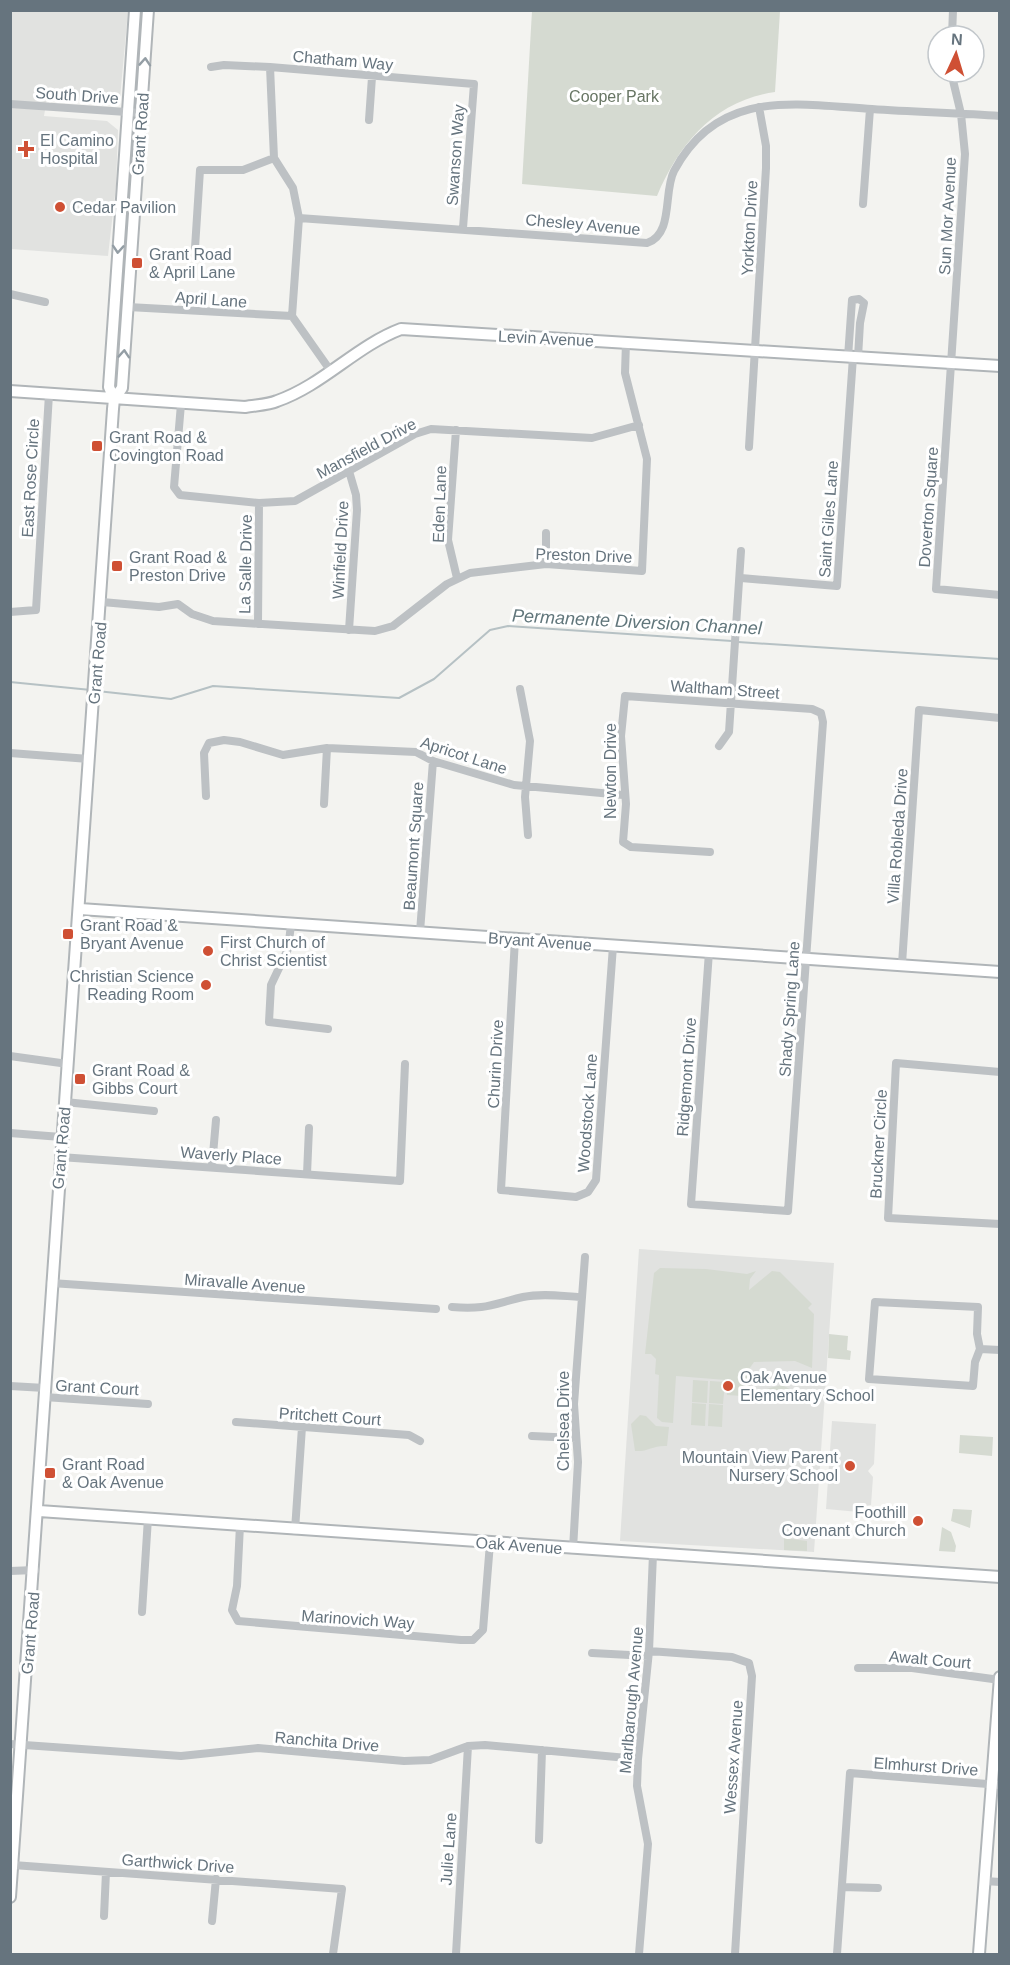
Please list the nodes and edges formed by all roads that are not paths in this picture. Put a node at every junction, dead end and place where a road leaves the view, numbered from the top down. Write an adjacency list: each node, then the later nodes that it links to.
1 (135, 10): 11 (street, Grant Road)
2 (148, 10): 12 (street, Grant Road, one-way to 2)
3 (211, 67): 4 (street, Chatham Way)
4 (270, 68): 5 (street, Chatham Way); 16 (street)
5 (372, 77): 6 (street, Chatham Way); 15 (street)
6 (474, 84): 19 (street, Swanson Way)
7 (954, 84): 13 (street, Sun Mor Avenue)
8 (10, 104): 11 (street, South Drive)
9 (759, 106): 10 (street, Chesley Avenue); 19 (street, Chesley Avenue); 28 (street, Yorkton Drive)
10 (870, 109): 13 (street, Chesley Avenue); 17 (street)
11 (127, 112): 12 (street, South Drive); 35 (street, Grant Road, one-way to 35)
12 (141, 113): 23 (street, Grant Road)
13 (961, 114): 14 (street, Chesley Avenue); 30 (street, Sun Mor Avenue)
14 (999, 116)
15 (369, 120)
16 (274, 158): 18 (street); 20 (street)
17 (863, 204)
18 (299, 218): 19 (street, Chesley Avenue); 24 (street)
19 (463, 228)
20 (195, 248)
21 (10, 294): 22 (street)
22 (45, 302)
23 (128, 307): 24 (street, April Lane); 35 (street, Grant Road, one-way to 23)
24 (292, 316): 32 (street)
25 (850, 322): 26 (street); 26 (street, Saint Giles Lane); 29 (street, Saint Giles Lane)
26 (860, 323): 29 (street, Saint Giles Lane)
27 (626, 342): 28 (street, Levin Avenue); 32 (street, Levin Avenue); 37 (street, Preston Drive)
28 (756, 350): 29 (street, Levin Avenue); 39 (street, Yorkton Drive)
29 (853, 357): 30 (street, Levin Avenue); 46 (street, Saint Giles Lane)
30 (952, 362): 31 (street, Levin Avenue); 47 (street, Doverton Square)
31 (999, 366)
32 (330, 370): 36 (street, Levin Avenue)
33 (10, 391): 34 (street, Levin Avenue)
34 (49, 394): 35 (street, Levin Avenue); 49 (street, East Rose Circle)
35 (114, 399): 36 (street, Levin Avenue); 48 (street, Grant Road)
36 (181, 404): 41 (street, Mansfield Drive)
37 (639, 425): 38 (street, Mansfield Drive); 44 (street, Preston Drive)
38 (456, 430): 40 (street, Mansfield Drive); 45 (street, Eden Lane)
39 (749, 447)
40 (349, 471): 41 (street, Mansfield Drive); 51 (street, Winfield Drive)
41 (259, 503): 50 (street, La Salle Drive)
42 (546, 533): 44 (street)
43 (741, 550): 46 (street)
44 (546, 564): 45 (street, Preston Drive)
45 (457, 578): 51 (street, Preston Drive)
46 (741, 579): 54 (street)
47 (999, 595)
48 (102, 602): 50 (street, Preston Drive); 60 (street, Grant Road)
49 (10, 612)
50 (258, 624): 51 (street, Preston Drive)
51 (349, 630)
52 (520, 689): 62 (street)
53 (626, 696): 54 (street, Waltham Street); 63 (street, Newton Drive)
54 (731, 703): 55 (street, Waltham Street); 57 (street)
55 (821, 712): 74 (street, Shady Spring Lane)
56 (999, 718): 75 (street, Villa Robleda Drive)
57 (719, 746)
58 (327, 748): 61 (street, Apricot Lane); 64 (street, Apricot Lane); 65 (street)
59 (10, 753): 60 (street)
60 (88, 759): 68 (street, Grant Road)
61 (433, 761): 62 (street, Apricot Lane); 70 (street, Beaumont Square)
62 (525, 787): 63 (street, Apricot Lane); 66 (street)
63 (623, 795): 67 (street, Newton Drive)
64 (206, 796)
65 (324, 804)
66 (528, 835)
67 (710, 852)
68 (80, 909): 69 (street, Bryant Avenue); 79 (street, Grant Road)
69 (291, 924): 70 (street, Bryant Avenue); 77 (street)
70 (420, 932): 71 (street, Bryant Avenue)
71 (515, 939): 72 (street, Bryant Avenue); 91 (street, Churin Drive)
72 (613, 946): 73 (street, Bryant Avenue); 91 (street, Woodstock Lane)
73 (709, 952): 74 (street, Bryant Avenue); 92 (street, Ridgemont Drive)
74 (806, 959): 75 (street, Bryant Avenue); 92 (street, Shady Spring Lane)
75 (902, 964): 76 (street, Bryant Avenue)
76 (999, 972)
77 (328, 1029)
78 (10, 1056): 79 (street)
79 (68, 1064): 82 (street, Grant Road)
80 (405, 1064): 90 (street, Waverly Place)
81 (999, 1072): 93 (street, Bruckner Circle)
82 (65, 1102): 83 (street); 87 (street, Grant Road)
83 (154, 1111)
84 (216, 1120): 89 (street)
85 (309, 1128): 90 (street)
86 (10, 1133): 87 (street)
87 (62, 1137): 88 (street, Grant Road)
88 (60, 1157): 89 (street, Waverly Place); 95 (street, Grant Road)
89 (212, 1166): 90 (street, Waverly Place)
90 (307, 1174)
91 (501, 1190)
92 (691, 1204)
93 (999, 1224)
94 (585, 1257): 96 (street, Chelsea Drive)
95 (51, 1283): 98 (street, Miravalle Avenue); 102 (street, Grant Road)
96 (580, 1297): 97 (street); 107 (street, Chelsea Drive)
97 (453, 1307)
98 (436, 1309)
99 (980, 1349): 99 (street); 100 (street)
100 (999, 1350)
101 (10, 1386): 102 (street, Grant Court)
102 (45, 1393): 103 (street, Grant Court); 109 (street, Grant Road)
103 (148, 1404)
104 (236, 1422): 105 (street, Pritchett Court)
105 (302, 1427): 108 (street, Pritchett Court); 112 (street)
106 (532, 1436): 107 (street)
107 (576, 1438): 114 (street, Chelsea Drive)
108 (420, 1441)
109 (39, 1511): 110 (street, Oak Avenue); 116 (street, Grant Road)
110 (148, 1518): 111 (street, Oak Avenue); 119 (street)
111 (240, 1526): 112 (street, Oak Avenue); 113 (street, Marinovich Way)
112 (295, 1530): 113 (street, Oak Avenue)
113 (490, 1543): 114 (street, Oak Avenue)
114 (573, 1549): 115 (street, Oak Avenue)
115 (653, 1554): 118 (street, Oak Avenue); 121 (street, Marlbarough Avenue)
116 (35, 1570): 117 (street); 124 (street, Grant Road)
117 (10, 1571)
118 (999, 1577)
119 (142, 1612)
120 (592, 1653): 121 (street)
121 (648, 1654): 127 (street, Marlbarough Avenue); 144 (street, Wessex Avenue)
122 (858, 1668): 123 (street, Awalt Court)
123 (999, 1679): 128 (street)
124 (16, 1744): 125 (street, Ranchita Drive); 129 (street, Grant Road)
125 (468, 1746): 126 (street, Ranchita Drive); 142 (street, Julie Lane)
126 (542, 1750): 127 (street, Ranchita Drive); 130 (street)
127 (638, 1759): 143 (street, Marlbarough Avenue)
128 (996, 1785): 134 (street); 136 (street, Elmhurst Drive)
129 (14, 1792): 131 (street, Grant Road)
130 (539, 1840)
131 (13, 1865): 132 (street, Garthwick Drive); 138 (street, Grant Road)
132 (106, 1872): 133 (street, Garthwick Drive); 139 (street)
133 (216, 1879): 140 (street); 141 (street, Garthwick Drive)
134 (985, 1881): 135 (street); 146 (street)
135 (999, 1882)
136 (842, 1887): 137 (street); 145 (street)
137 (878, 1888)
138 (10, 1897)
139 (104, 1917)
140 (212, 1921)
141 (333, 1954)
142 (456, 1954)
143 (639, 1954)
144 (735, 1954)
145 (837, 1954)
146 (979, 1954)

